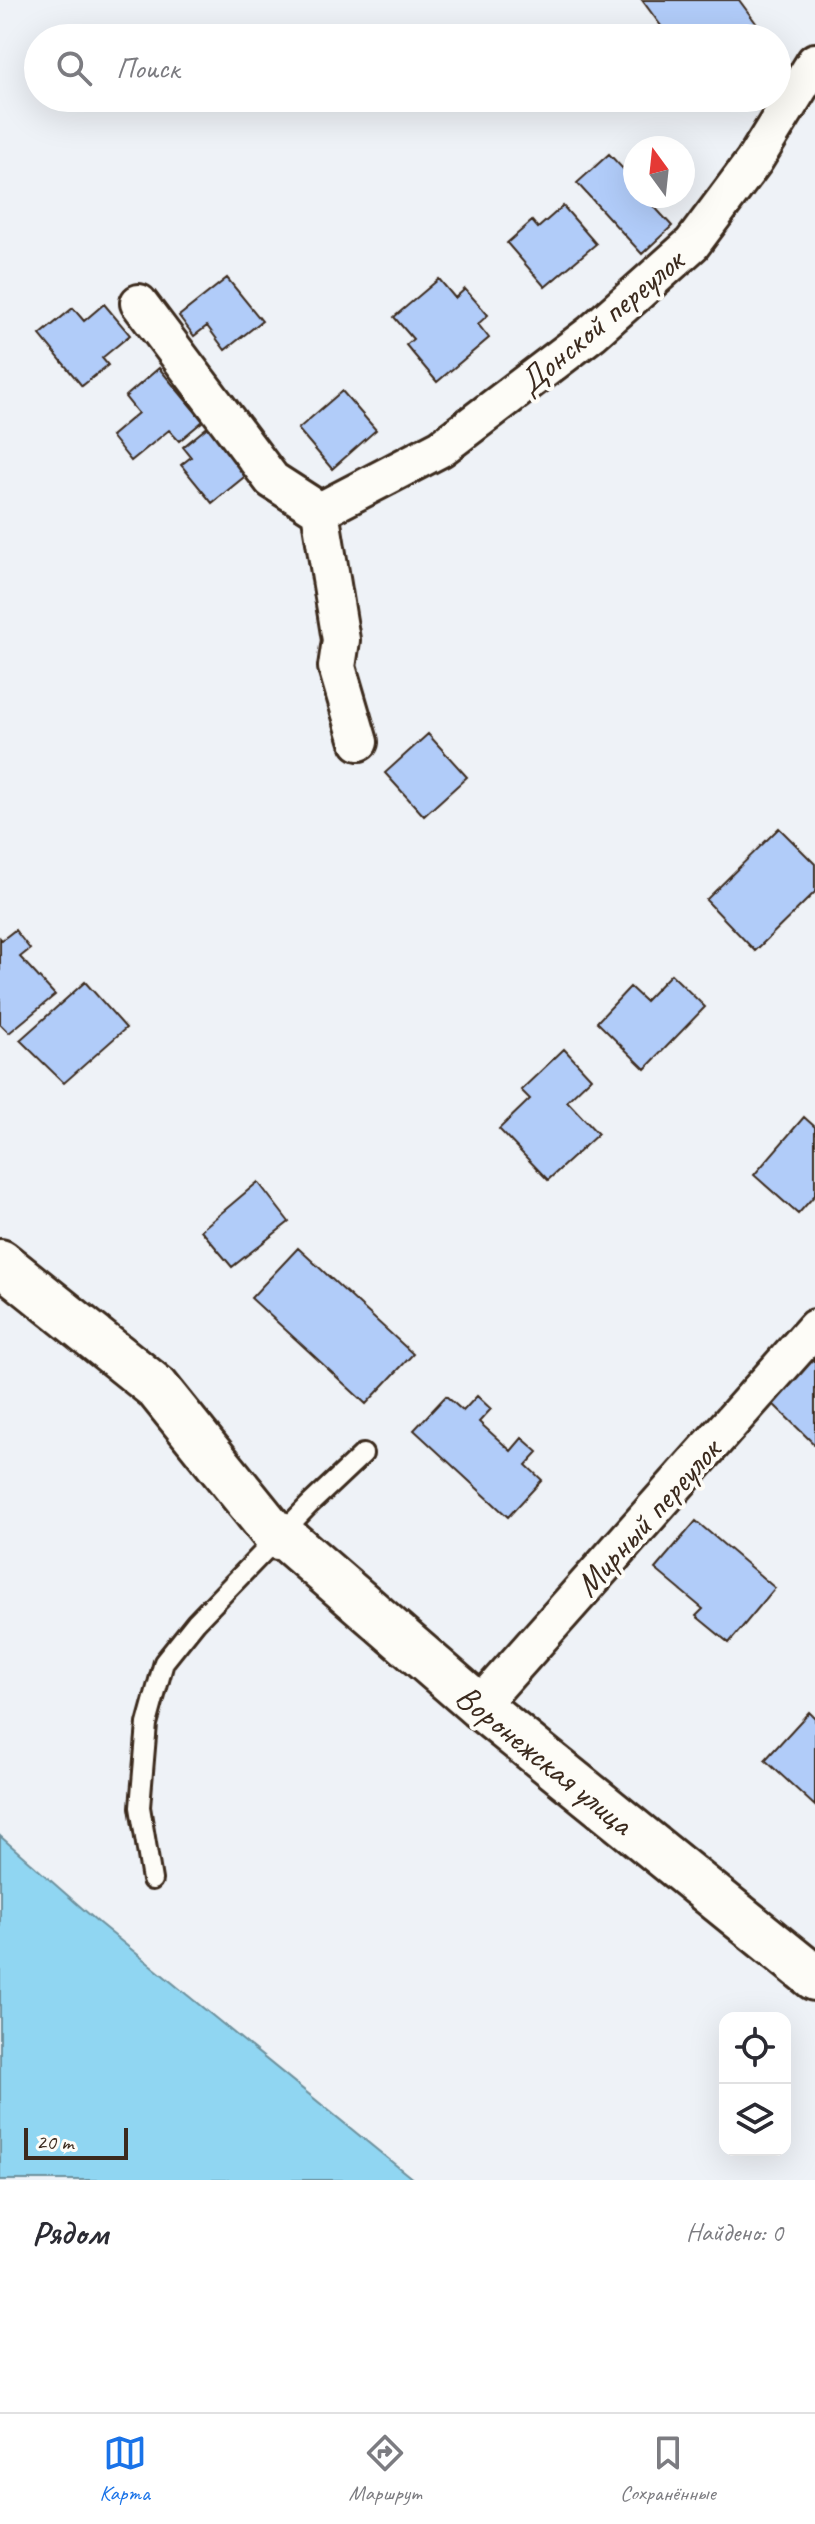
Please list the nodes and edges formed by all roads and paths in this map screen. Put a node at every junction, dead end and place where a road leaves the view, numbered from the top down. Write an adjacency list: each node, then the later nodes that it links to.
1 (815, 62): 2 (street, Донской переулок)
2 (791, 101)
3 (784, 112): 5 (street, Донской переулок)
4 (139, 303): 5 (street)
5 (320, 511): 6 (street)
6 (359, 742)
7 (0, 1262): 10 (street, Воронежская улица)
8 (815, 1328): 11 (street, Мирный переулок)
9 (363, 1454): 10 (lane)
10 (279, 1535): 11 (street, Воронежская улица); 12 (lane)
11 (479, 1706): 13 (street, Воронежская улица)
12 (152, 1880)
13 (815, 1978)

